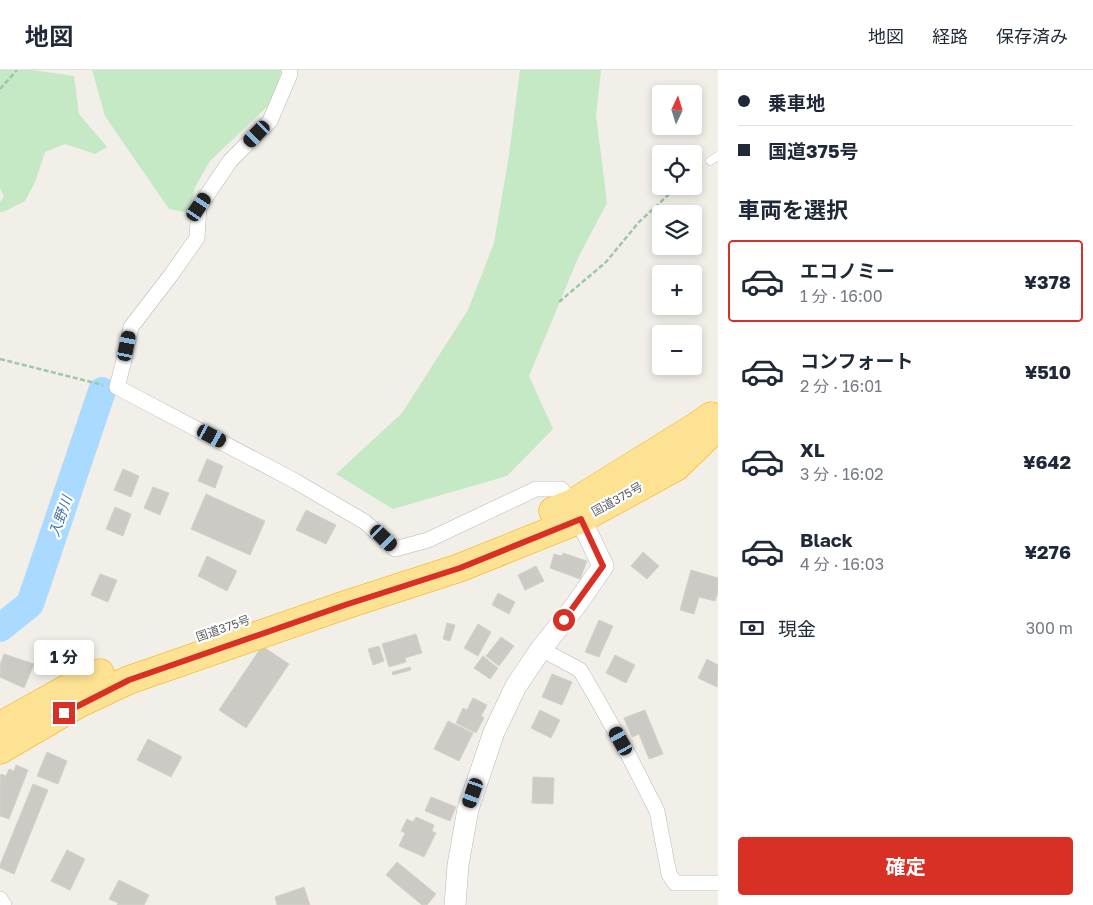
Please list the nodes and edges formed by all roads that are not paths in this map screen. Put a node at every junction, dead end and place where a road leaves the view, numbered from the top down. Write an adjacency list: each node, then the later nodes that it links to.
1 (289, 70): 6 (street)
2 (718, 156): 3 (lane)
3 (710, 161)
4 (718, 411): 6 (highway, 国道375号)
5 (718, 423): 6 (highway, 国道375号)
6 (577, 511): 7 (street); 8 (highway, 国道375号); 9 (highway, 国道375号)
7 (541, 649): 10 (street); 13 (street)
8 (0, 726)
9 (0, 750)
10 (718, 883)
11 (0, 899): 12 (street)
12 (4, 905)
13 (455, 905)

